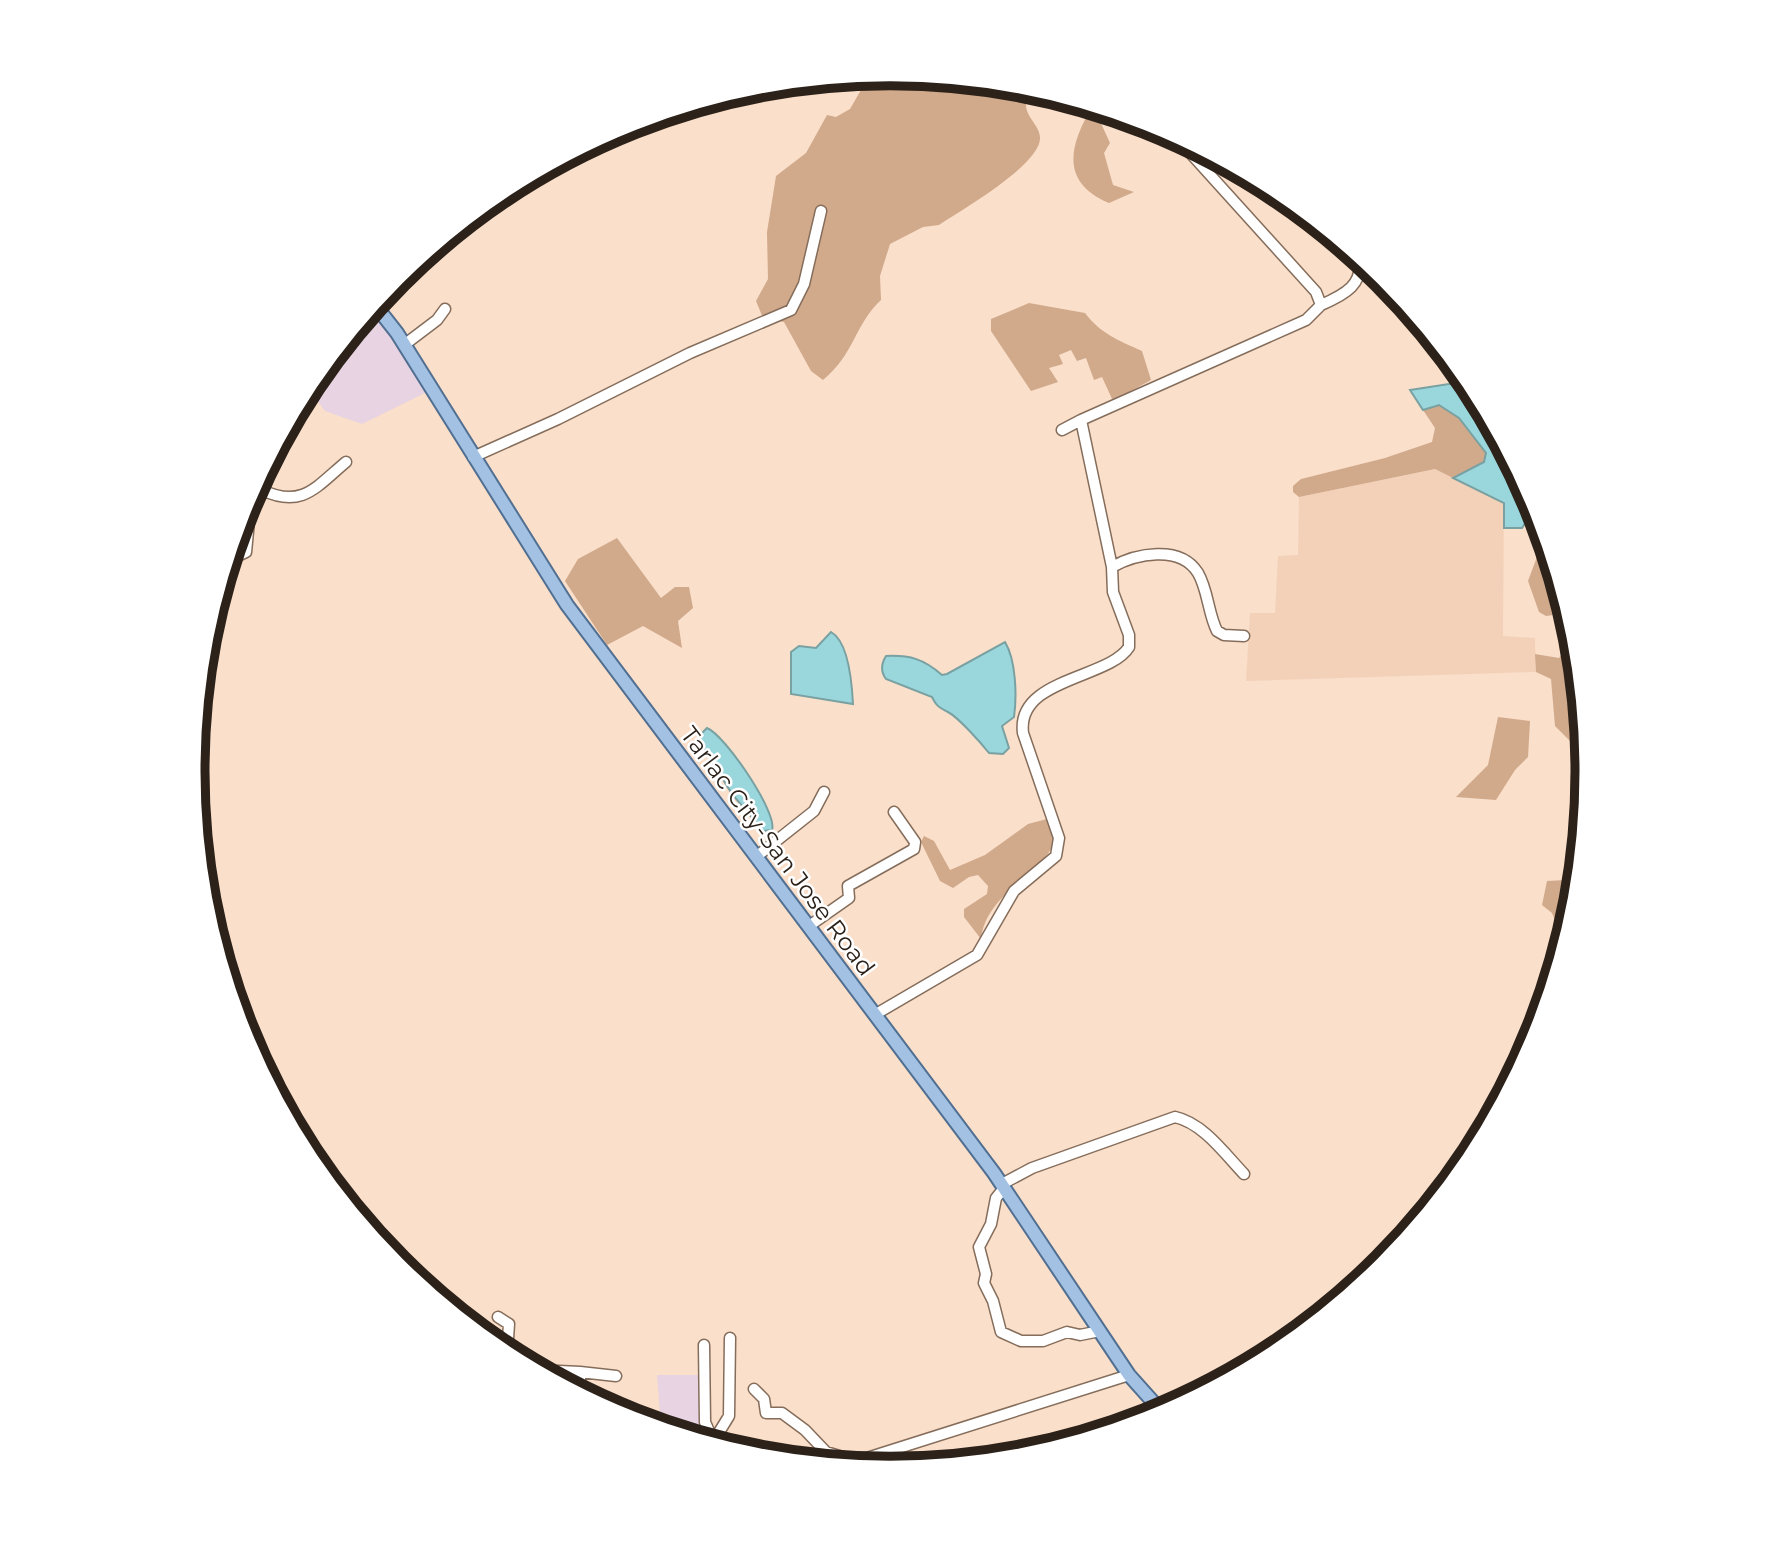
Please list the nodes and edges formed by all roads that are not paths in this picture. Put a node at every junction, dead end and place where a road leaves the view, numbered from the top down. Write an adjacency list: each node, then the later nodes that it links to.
1 (1192, 155): 4 (street)
2 (821, 211): 10 (street)
3 (1361, 273): 4 (street)
4 (1321, 305): 8 (street)
5 (445, 309): 7 (street)
6 (381, 313): 7 (main road, Tarlac City-San Jose Road)
7 (404, 345): 10 (main road, Tarlac City-San Jose Road)
8 (1081, 420): 9 (street); 15 (street)
9 (1062, 430)
10 (473, 457): 19 (main road, Tarlac City-San Jose Road)
11 (346, 462): 12 (street)
12 (265, 491)
13 (248, 535): 14 (street)
14 (241, 554)
15 (1112, 567): 16 (street); 21 (street)
16 (1244, 636)
17 (824, 792): 19 (street)
18 (894, 812): 20 (street)
19 (756, 857): 20 (main road, Tarlac City-San Jose Road)
20 (809, 926): 21 (main road, Tarlac City-San Jose Road)
21 (876, 1014): 23 (main road, Tarlac City-San Jose Road)
22 (1244, 1174): 23 (street)
23 (1003, 1186): 25 (main road, Tarlac City-San Jose Road); 25 (street)
24 (498, 1317): 27 (street)
25 (1100, 1331): 31 (main road, Tarlac City-San Jose Road)
26 (730, 1338): 37 (street)
27 (508, 1340)
28 (704, 1345): 36 (street)
29 (561, 1371): 30 (street)
30 (580, 1372): 32 (street); 33 (street)
31 (1129, 1375): 35 (main road, Tarlac City-San Jose Road); 39 (street)
32 (616, 1376)
33 (580, 1382)
34 (754, 1389): 38 (street)
35 (1154, 1403)
36 (709, 1432)
37 (718, 1434)
38 (828, 1453)
39 (875, 1456)

